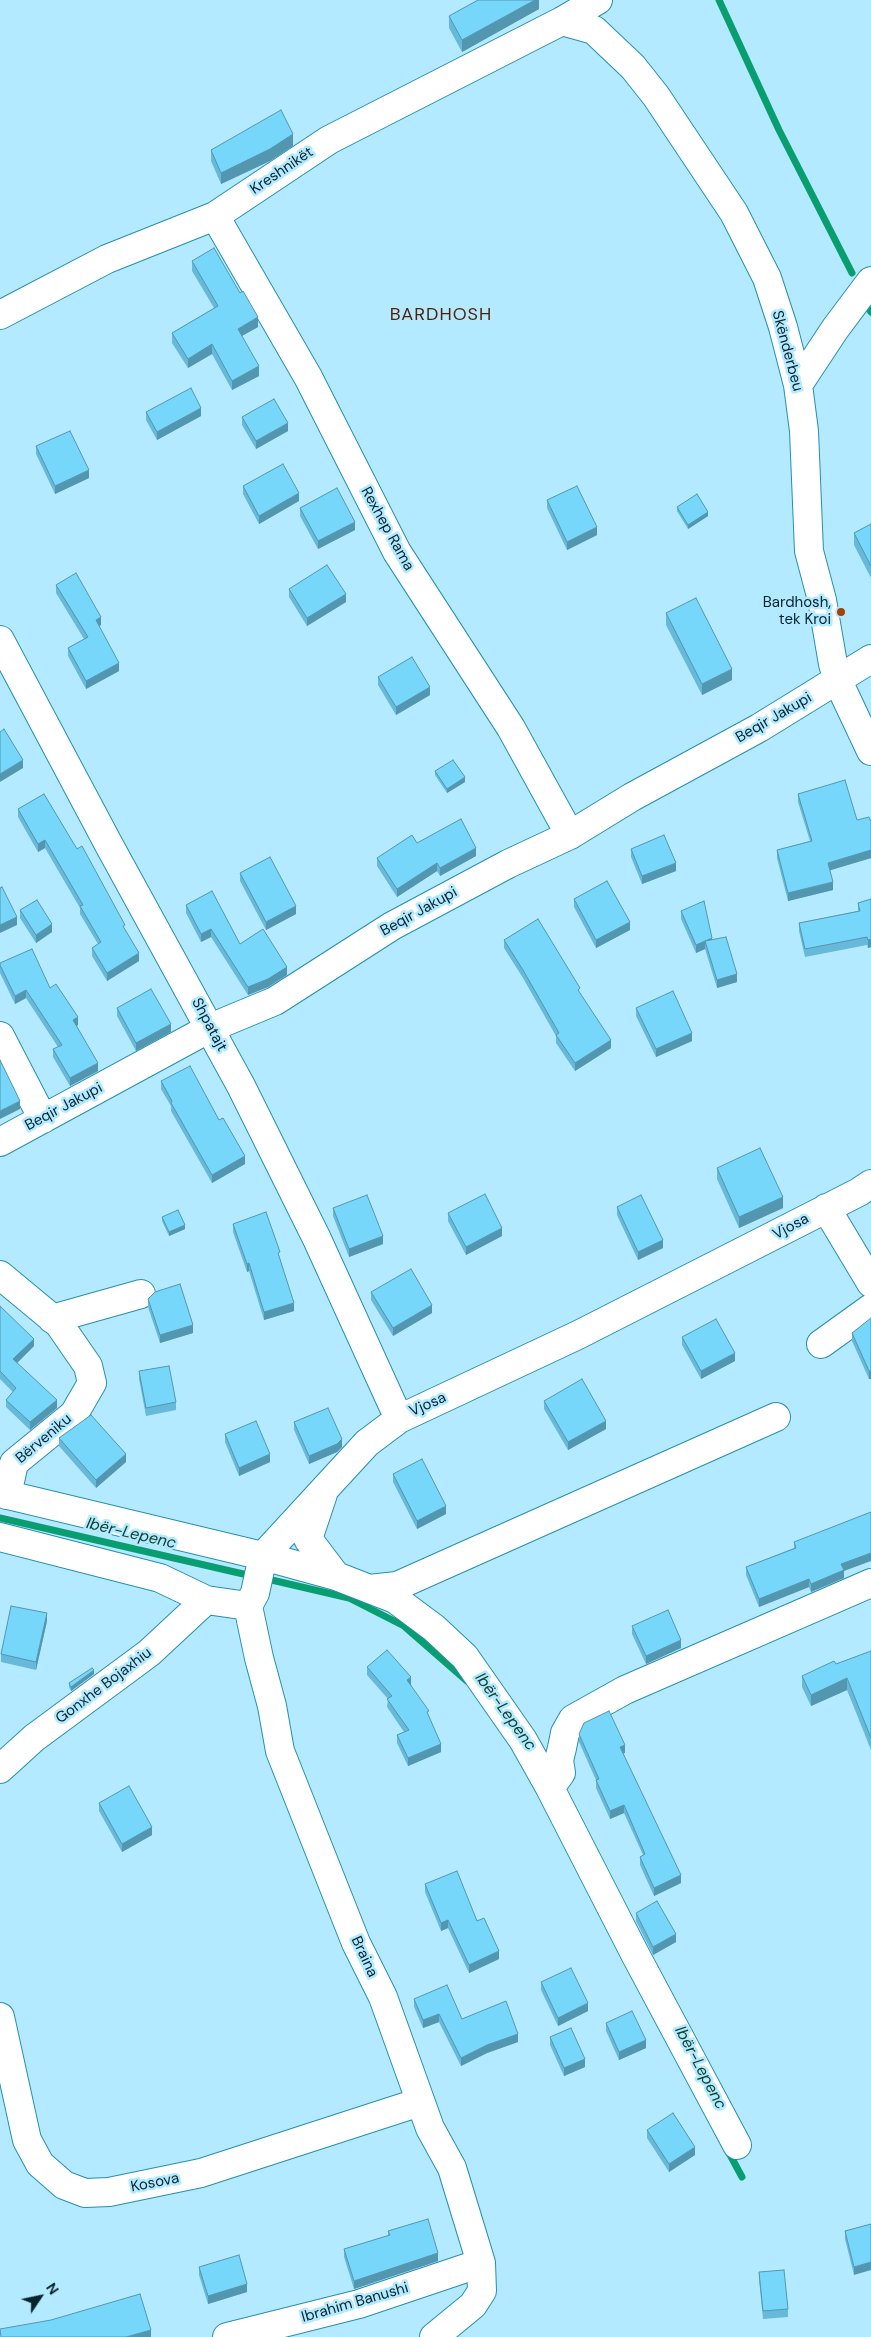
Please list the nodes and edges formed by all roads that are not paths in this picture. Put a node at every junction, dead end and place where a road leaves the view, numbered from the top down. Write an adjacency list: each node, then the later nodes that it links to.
1 (598, 0): 2 (street, Kreshnikët)
2 (557, 10): 3 (street, Kreshnikët); 6 (street, Skënderbeu)
3 (215, 216): 5 (street, Kreshnikët); 11 (street, Rexhep Rama)
4 (871, 281): 6 (street)
5 (0, 315)
6 (798, 385): 9 (street, Skënderbeu)
7 (0, 640): 12 (street, Shpatajt)
8 (871, 659): 9 (street, Beqir Jakupi)
9 (838, 681): 10 (street, Skënderbeu); 11 (street, Beqir Jakupi)
10 (871, 751)
11 (570, 835): 12 (street, Beqir Jakupi)
12 (210, 1028): 14 (street, Beqir Jakupi); 25 (street, Shpatajt)
13 (0, 1036): 14 (street)
14 (43, 1118): 15 (street, Beqir Jakupi)
15 (0, 1142)
16 (871, 1184): 17 (street, Vjosa)
17 (826, 1208): 19 (street); 25 (street, Vjosa)
18 (0, 1275): 22 (street, Bërveniku)
19 (871, 1283)
20 (141, 1294): 22 (street)
21 (871, 1308): 23 (street)
22 (52, 1318): 27 (street, Bërveniku)
23 (821, 1344)
24 (776, 1417): 32 (street)
25 (399, 1418): 26 (street, Vjosa)
26 (326, 1486): 29 (street, Vjosa); 30 (street)
27 (3, 1494): 29 (street)
28 (0, 1537): 33 (street)
29 (263, 1556): 30 (street); 34 (street, Braina)
30 (336, 1576): 32 (street)
31 (871, 1583): 36 (street)
32 (369, 1589): 36 (street)
33 (206, 1600): 34 (street); 35 (street, Gonxhe Bojaxhiu)
34 (252, 1600): 38 (street, Braina)
35 (0, 1769)
36 (550, 1788): 39 (street)
37 (0, 2017): 38 (street, Kosova)
38 (420, 2102): 40 (street, Braina)
39 (737, 2145)
40 (481, 2263): 41 (street, Ibrahim Banushi); 42 (street, Braina)
41 (227, 2337)
42 (434, 2337)

